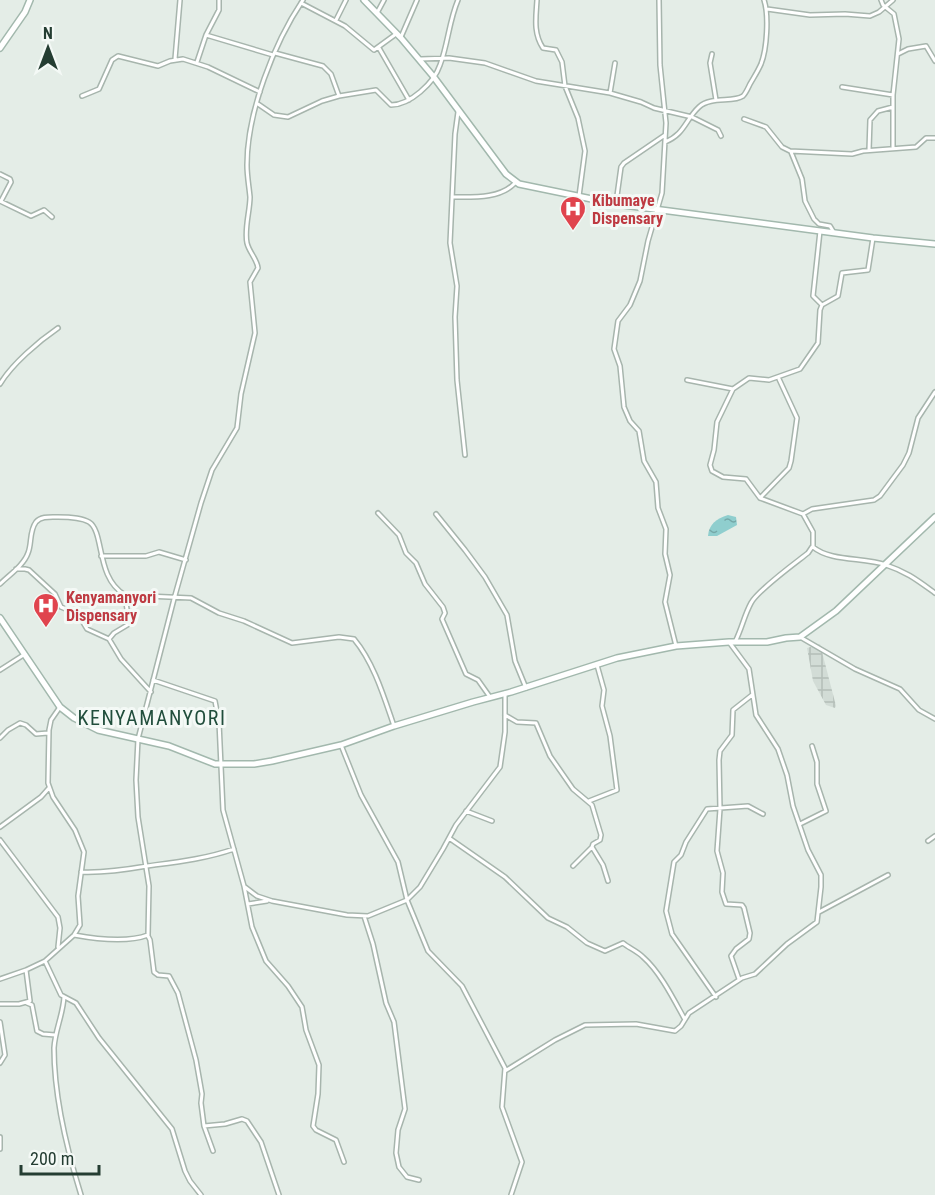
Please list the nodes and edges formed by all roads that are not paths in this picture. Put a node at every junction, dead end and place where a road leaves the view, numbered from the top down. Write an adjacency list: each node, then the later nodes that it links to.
1 (30, 0): 21 (street)
2 (180, 0): 27 (street)
3 (219, 0): 19 (street)
4 (345, 0): 18 (street)
5 (364, 0): 17 (street)
6 (384, 0): 17 (street)
7 (417, 0): 20 (street)
8 (458, 0): 26 (street)
9 (537, 0): 33 (street)
10 (659, 0): 45 (street)
11 (764, 0): 16 (street)
12 (881, 0): 15 (street)
13 (893, 0): 15 (street)
14 (302, 1): 18 (street); 23 (street)
15 (885, 7): 16 (street); 25 (street)
16 (767, 9): 41 (street)
17 (377, 13): 20 (street)
18 (336, 20): 22 (street)
19 (206, 35): 23 (street); 30 (street)
20 (399, 36): 22 (street); 28 (street)
21 (0, 48)
22 (379, 48): 40 (street)
23 (274, 54): 35 (street); 39 (street)
24 (712, 54): 41 (street)
25 (898, 54): 29 (street); 37 (street)
26 (442, 58): 28 (street); 32 (street); 33 (street)
27 (175, 59): 30 (street); 38 (street)
28 (419, 59): 32 (street)
29 (935, 61)
30 (196, 63): 35 (street)
31 (615, 63): 36 (street)
32 (433, 76): 40 (street); 44 (street)
33 (565, 86): 36 (street); 58 (street)
34 (842, 87): 37 (street)
35 (260, 92): 42 (street)
36 (609, 93): 45 (street)
37 (893, 95): 43 (street)
38 (82, 96)
39 (339, 96): 40 (street); 42 (street)
40 (409, 100)
41 (716, 100): 46 (street)
42 (258, 104): 82 (street)
43 (893, 107): 52 (street); 53 (street)
44 (458, 110): 56 (street); 57 (street)
45 (664, 110): 46 (street); 48 (street)
46 (692, 117): 49 (street); 51 (street)
47 (744, 119): 54 (street)
48 (665, 135): 51 (street); 60 (street)
49 (721, 136)
50 (935, 138): 52 (street)
51 (664, 142): 61 (street)
52 (892, 148): 53 (street)
53 (869, 150): 54 (street)
54 (790, 151): 64 (street)
55 (0, 174): 59 (street)
56 (516, 182): 57 (street); 58 (street)
57 (452, 197): 74 (street)
58 (579, 197): 60 (street)
59 (0, 201): 62 (street)
60 (616, 204): 61 (street)
61 (658, 210): 63 (street); 93 (street)
62 (52, 217)
63 (820, 231): 64 (street); 67 (street)
64 (833, 233): 65 (street)
65 (873, 238): 66 (street); 67 (street)
66 (935, 244)
67 (822, 305): 69 (street)
68 (58, 328): 71 (street)
69 (778, 378): 72 (street); 75 (street)
70 (687, 380): 72 (street)
71 (0, 384)
72 (733, 389): 75 (street)
73 (935, 392): 78 (street)
74 (465, 455)
75 (760, 498): 78 (street)
76 (378, 513): 102 (street)
77 (436, 514): 98 (street)
78 (803, 514): 80 (street)
79 (935, 517): 83 (street)
80 (813, 546): 83 (street); 92 (street)
81 (101, 556): 82 (street); 84 (street); 87 (street)
82 (186, 560): 88 (street)
83 (886, 565): 86 (street); 90 (street)
84 (15, 570): 85 (street); 91 (street)
85 (0, 584)
86 (935, 593)
87 (125, 595): 88 (street); 91 (street)
88 (174, 599): 97 (street); 106 (street)
89 (0, 618): 94 (street)
90 (800, 637): 92 (street); 105 (street)
91 (109, 639): 99 (street)
92 (732, 642): 93 (street); 101 (street)
93 (676, 646): 95 (street)
94 (25, 654): 96 (street); 103 (street)
95 (597, 664): 98 (street); 114 (street)
96 (0, 670)
97 (153, 680): 99 (street); 112 (street)
98 (526, 687): 100 (street)
99 (151, 692): 109 (street)
100 (505, 693): 102 (street); 104 (street)
101 (752, 695): 115 (street); 119 (street)
102 (490, 697): 106 (street)
103 (60, 707): 107 (street); 109 (street)
104 (505, 715): 114 (street); 116 (street)
105 (935, 719)
106 (394, 726): 110 (street)
107 (49, 732): 108 (street); 113 (street)
108 (0, 738)
109 (138, 739): 112 (street); 128 (street)
110 (341, 745): 112 (street); 133 (street)
111 (812, 746): 119 (street)
112 (220, 765): 126 (street)
113 (49, 788): 120 (street); 129 (street)
114 (589, 801): 125 (street)
115 (720, 810): 117 (street); 144 (street); 146 (street)
116 (466, 812): 118 (street); 122 (street)
117 (763, 814)
118 (492, 820)
119 (800, 824): 136 (street)
120 (0, 827)
121 (935, 836): 124 (street)
122 (449, 838): 133 (street); 149 (street)
123 (0, 840): 140 (street)
124 (928, 841)
125 (592, 847): 127 (street); 131 (street)
126 (234, 849): 128 (street); 132 (street)
127 (573, 866)
128 (145, 867): 129 (street); 139 (street)
129 (81, 872): 138 (street)
130 (888, 875): 136 (street)
131 (608, 881)
132 (244, 886): 134 (street); 135 (street)
133 (407, 900): 137 (street); 153 (street)
134 (272, 901): 135 (street); 137 (street)
135 (248, 904): 158 (street)
136 (819, 912): 144 (street)
137 (364, 916): 159 (street)
138 (74, 935): 139 (street); 140 (street)
139 (147, 936): 154 (street)
140 (58, 948): 141 (street)
141 (45, 961): 142 (street); 145 (street)
142 (26, 970): 143 (street); 147 (street)
143 (0, 979)
144 (739, 979): 146 (street)
145 (64, 997): 151 (street); 161 (street)
146 (716, 997): 149 (street)
147 (27, 1003): 148 (street); 151 (street)
148 (0, 1004)
149 (684, 1019): 153 (street)
150 (0, 1022): 152 (street)
151 (55, 1035): 160 (street)
152 (0, 1062)
153 (505, 1071): 163 (street)
154 (204, 1126): 157 (street); 162 (street)
155 (0, 1137): 156 (street)
156 (0, 1149)
157 (213, 1151)
158 (344, 1162)
159 (419, 1180)
160 (81, 1195)
161 (201, 1195)
162 (279, 1195)
163 (511, 1195)

